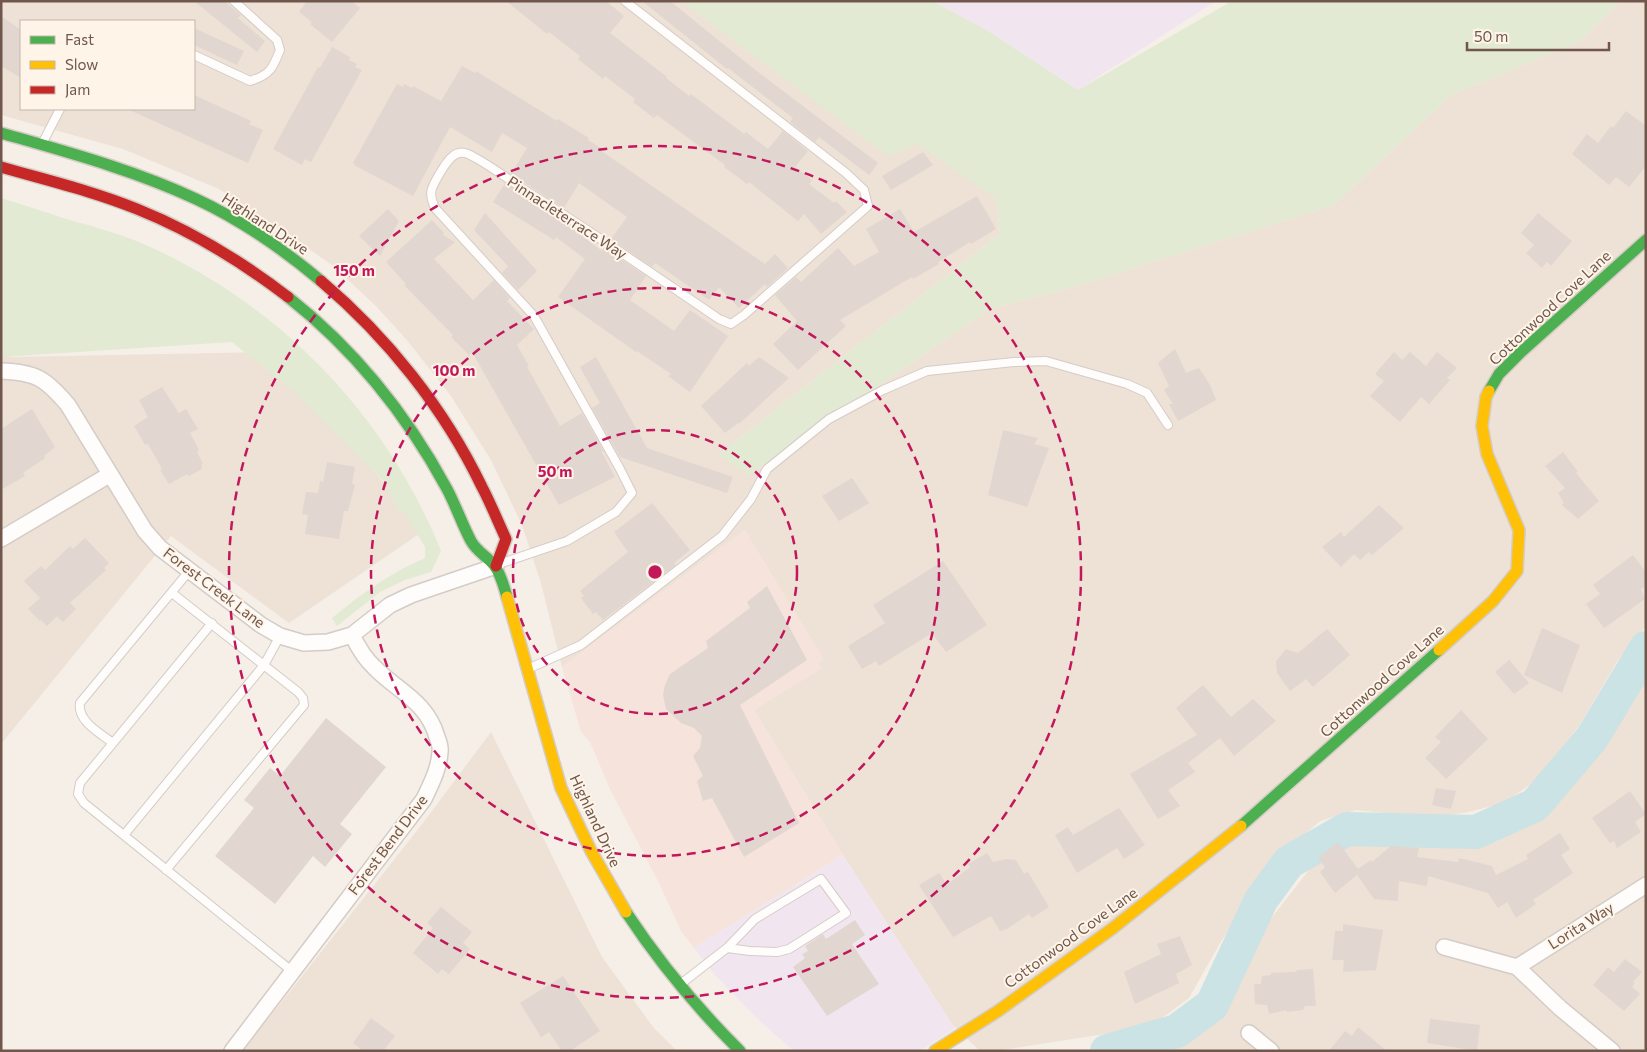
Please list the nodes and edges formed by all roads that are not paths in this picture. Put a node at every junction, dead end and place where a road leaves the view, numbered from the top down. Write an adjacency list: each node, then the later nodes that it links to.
1 (234, 1): 3 (lane)
2 (625, 1): 13 (lane, Pinnacleterrace Way)
3 (195, 55)
4 (59, 110): 6 (lane)
5 (1, 132): 6 (main road, Highland Drive)
6 (42, 144): 13 (main road, Highland Drive)
7 (1, 167): 13 (main road)
8 (1646, 240): 33 (main road, Cottonwood Cove Lane)
9 (1, 371): 11 (street, Forest Creek Lane)
10 (1168, 425): 20 (lane)
11 (109, 475): 12 (street); 14 (street, Forest Creek Lane)
12 (1, 539)
13 (496, 566): 17 (street, Forest Creek Lane); 20 (main road, Highland Drive)
14 (190, 570): 15 (lane); 18 (street, Forest Creek Lane)
15 (172, 593): 16 (lane); 21 (lane)
16 (212, 623): 19 (lane); 21 (lane)
17 (352, 635): 18 (street, Forest Creek Lane); 28 (street, Forest Bend Drive)
18 (280, 636): 19 (lane)
19 (264, 665): 22 (lane); 23 (lane)
20 (528, 669): 29 (main road, Highland Drive)
21 (113, 743): 22 (lane)
22 (124, 835): 23 (lane)
23 (166, 870): 28 (lane)
24 (1646, 885): 27 (street, Lorita Way)
25 (1444, 947): 27 (street)
26 (727, 948): 26 (lane); 29 (lane)
27 (1517, 967): 35 (street)
28 (293, 972): 31 (street, Forest Bend Drive)
29 (678, 986): 32 (main road, Highland Drive)
30 (1249, 1032): 34 (street)
31 (232, 1051)
32 (740, 1051)
33 (935, 1051)
34 (1271, 1051)
35 (1612, 1051)

